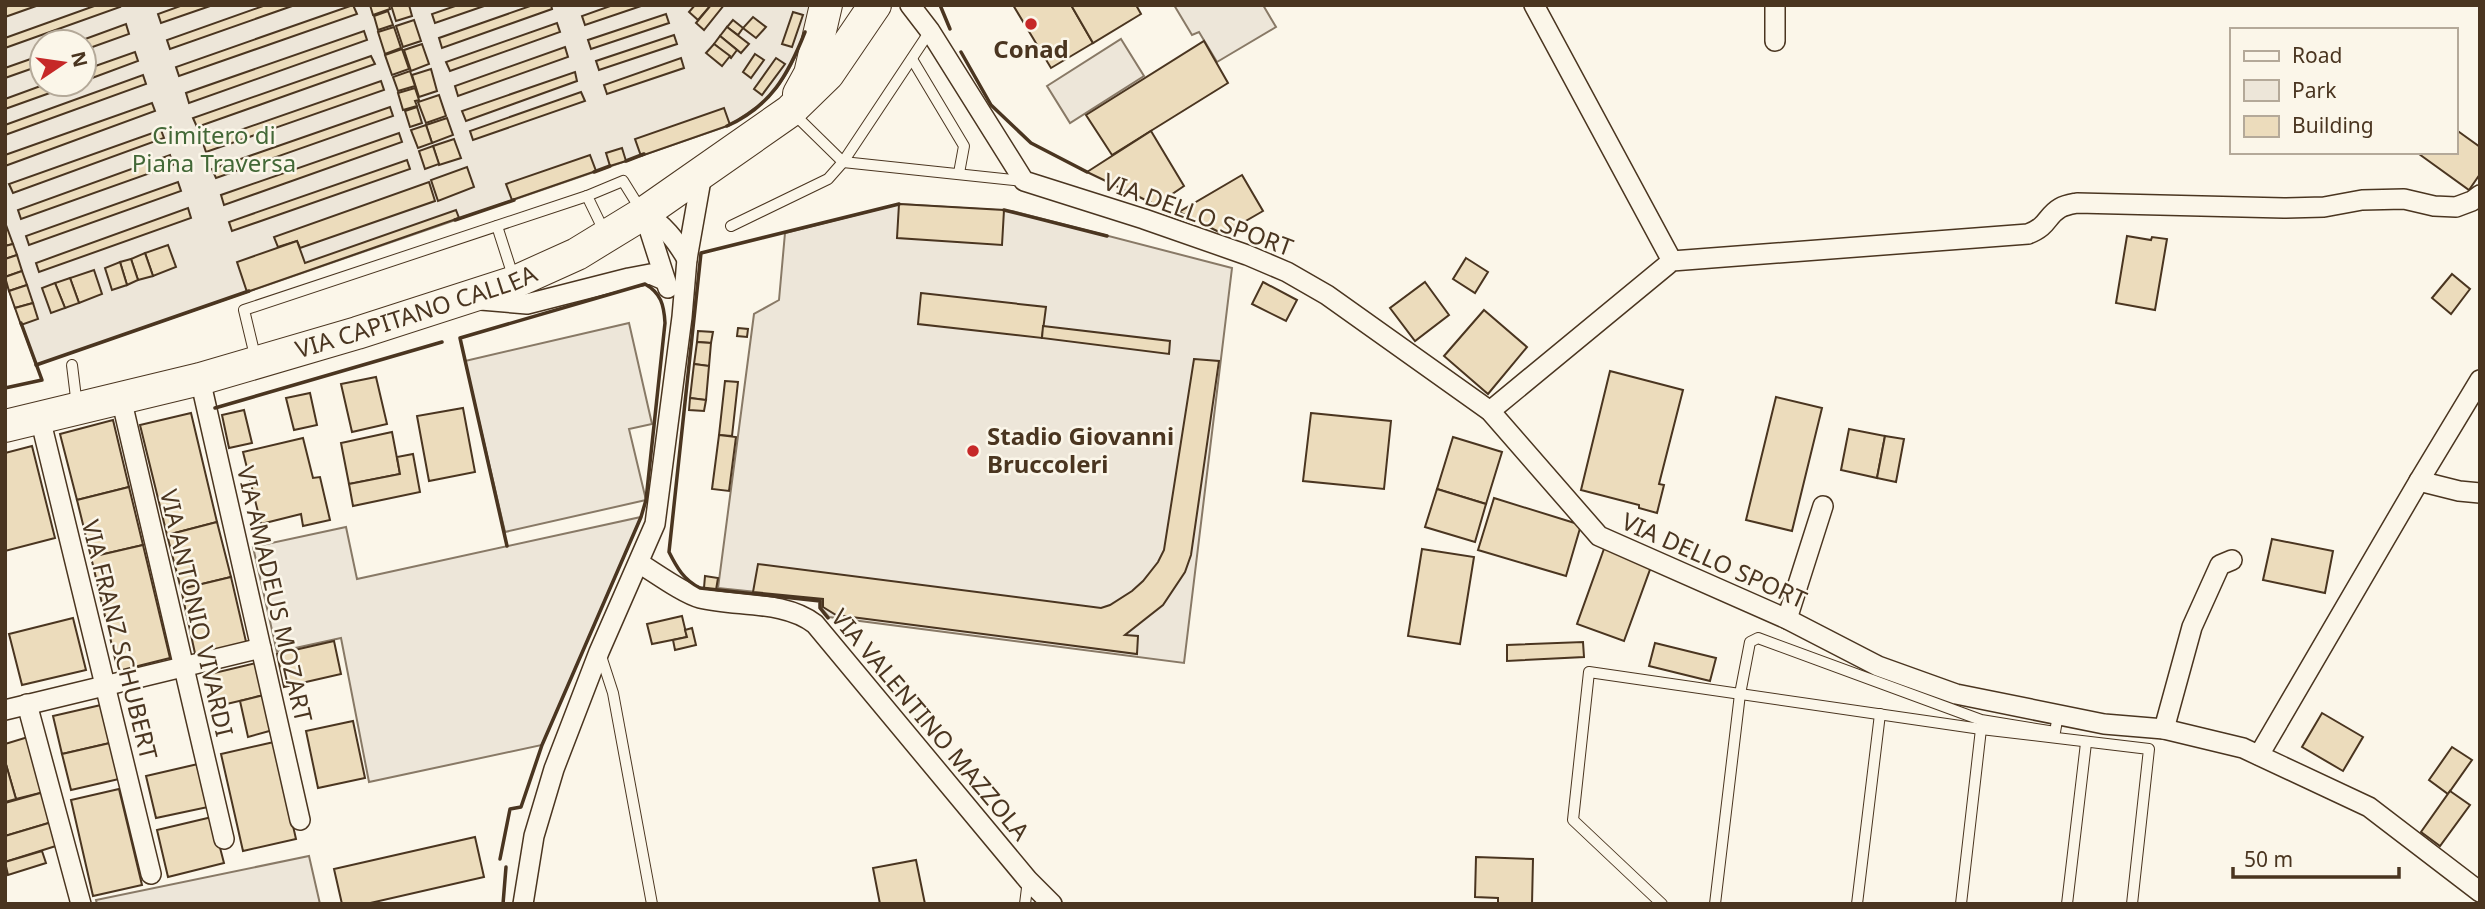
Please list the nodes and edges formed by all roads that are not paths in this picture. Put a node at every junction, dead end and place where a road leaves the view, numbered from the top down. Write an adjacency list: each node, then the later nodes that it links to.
1 (826, 5): 9 (main road)
2 (875, 5): 9 (main road, VIA CAPITANO CALLEA)
3 (910, 5): 6 (street)
4 (1534, 5): 21 (street)
5 (1775, 5): 7 (street)
6 (930, 32): 8 (lane); 13 (street)
7 (1775, 41)
8 (912, 59): 10 (lane); 11 (lane)
9 (790, 111): 10 (lane); 12 (main road, VIA CAPITANO CALLEA)
10 (843, 162): 11 (lane); 18 (lane)
11 (959, 173): 13 (lane)
12 (702, 174): 16 (main road, VIA CAPITANO CALLEA); 20 (street)
13 (1024, 181): 32 (street, VIA DELLO SPORT)
14 (2480, 195): 21 (street)
15 (587, 196): 16 (lane); 17 (lane); 19 (lane)
16 (644, 213): 19 (main road, VIA CAPITANO CALLEA); 20 (street); 22 (street)
17 (497, 226): 23 (lane); 26 (lane)
18 (731, 226)
19 (607, 237): 23 (main road, VIA CAPITANO CALLEA)
20 (687, 259): 25 (street)
21 (1672, 261): 32 (street)
22 (664, 280): 24 (street); 25 (street)
23 (515, 282): 24 (main road, VIA CAPITANO CALLEA)
24 (462, 299): 26 (main road, VIA CAPITANO CALLEA)
25 (682, 317): 39 (street)
26 (256, 362): 28 (main road, VIA CAPITANO CALLEA)
27 (72, 365): 31 (lane)
28 (200, 379): 30 (main road, VIA CAPITANO CALLEA); 41 (street, VIA AMADEUS MOZART)
29 (2480, 380): 35 (street)
30 (121, 398): 31 (main road, VIA CAPITANO CALLEA); 43 (street, VIA ANTONIO VIVARDI)
31 (77, 409): 33 (main road, VIA CAPITANO CALLEA)
32 (1490, 411): 40 (street, VIA DELLO SPORT)
33 (40, 418): 34 (main road, VIA CAPITANO CALLEA); 44 (street, VIA FRANZ SCHUBERT)
34 (5, 426)
35 (2418, 481): 36 (street); 53 (street)
36 (2480, 493)
37 (1823, 506): 40 (street)
38 (2232, 560): 51 (street)
39 (639, 563): 42 (street); 57 (street, VIA VALENTINO MAZZOLA)
40 (1787, 619): 49 (street, VIA DELLO SPORT)
41 (261, 648): 43 (street); 54 (street, VIA AMADEUS MOZART)
42 (599, 652): 60 (street); 61 (lane)
43 (184, 667): 44 (street); 55 (street, VIA ANTONIO VIVARDI)
44 (105, 685): 46 (street); 56 (street, VIA FRANZ SCHUBERT)
45 (1740, 694): 48 (lane); 49 (lane); 64 (lane); 65 (lane)
46 (27, 704): 47 (street); 59 (street)
47 (5, 710)
48 (1880, 714): 50 (lane); 66 (lane)
49 (2058, 715): 51 (street, VIA DELLO SPORT)
50 (1981, 729): 52 (lane); 67 (lane)
51 (2164, 729): 53 (street, VIA DELLO SPORT)
52 (2086, 743): 68 (lane); 69 (lane)
53 (2259, 755): 58 (street, VIA DELLO SPORT)
54 (300, 820)
55 (224, 839)
56 (151, 874)
57 (1028, 880): 62 (lane); 63 (street, VIA VALENTINO MAZZOLA)
58 (2480, 892)
59 (81, 904)
60 (523, 904)
61 (652, 904)
62 (1025, 904)
63 (1052, 904)
64 (1662, 904)
65 (1715, 904)
66 (1857, 904)
67 (1961, 904)
68 (2067, 904)
69 (2132, 904)

